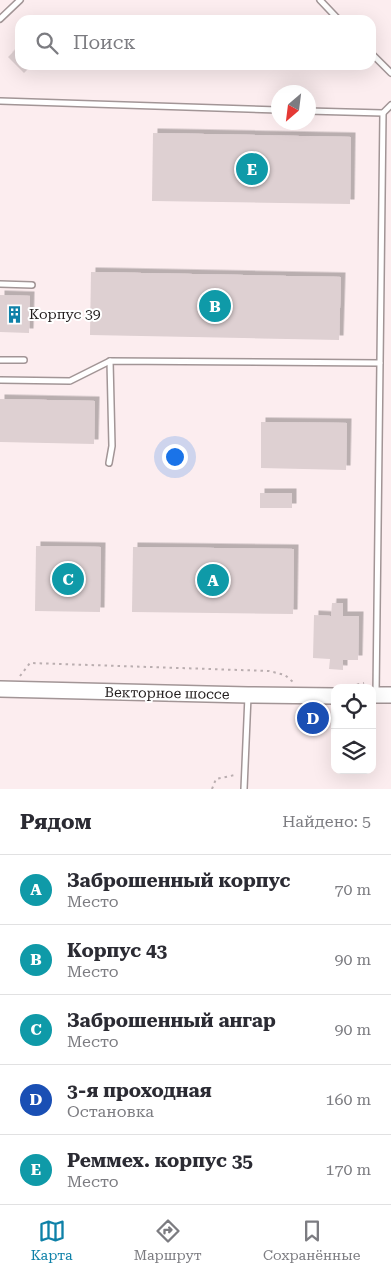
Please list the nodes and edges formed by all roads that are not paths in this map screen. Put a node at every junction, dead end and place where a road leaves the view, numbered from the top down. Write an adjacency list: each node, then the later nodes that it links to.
1 (20, 0): 4 (lane)
2 (320, 0): 3 (lane)
3 (334, 15)
4 (0, 19)
5 (376, 58): 6 (lane)
6 (391, 73)
7 (0, 101): 9 (lane)
8 (391, 105): 11 (lane)
9 (271, 110)
10 (316, 111): 11 (lane)
11 (383, 113): 17 (lane)
12 (0, 284): 13 (lane)
13 (32, 285)
14 (0, 360): 15 (lane)
15 (24, 360)
16 (110, 361): 17 (lane); 18 (lane); 19 (lane)
17 (380, 363): 20 (lane)
18 (0, 380)
19 (109, 463)
20 (374, 684)
21 (0, 689): 24 (main road, Векторное шоссе)
22 (331, 691): 24 (main road, Векторное шоссе)
23 (376, 691): 25 (main road)
24 (248, 695): 26 (lane)
25 (391, 695)
26 (244, 789)

